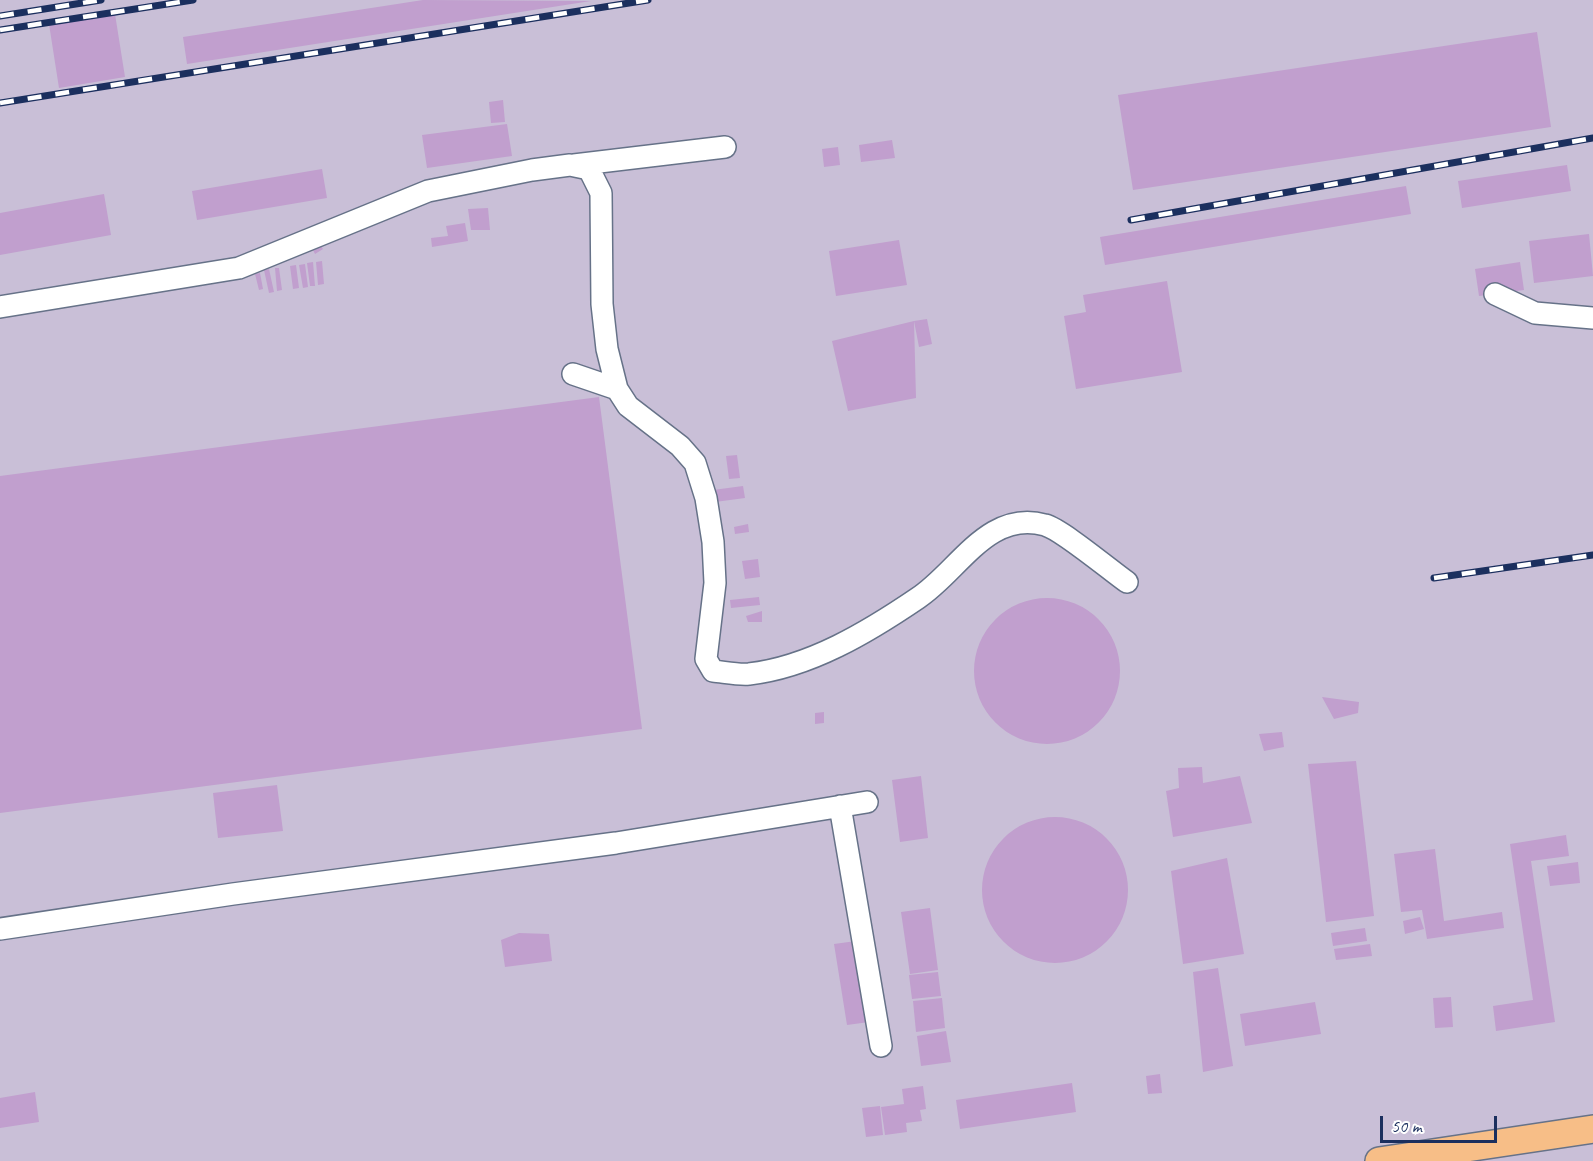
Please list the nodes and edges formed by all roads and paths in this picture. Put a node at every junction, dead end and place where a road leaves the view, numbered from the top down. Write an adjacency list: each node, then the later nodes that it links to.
1 (725, 147): 2 (street)
2 (570, 165): 4 (street); 7 (street)
3 (1496, 294): 5 (street)
4 (0, 307)
5 (1593, 318)
6 (573, 374): 7 (street)
7 (617, 388): 8 (street)
8 (1127, 582)
9 (867, 802): 10 (street)
10 (840, 806): 11 (street); 12 (street)
11 (0, 929)
12 (881, 1046)
13 (1593, 1129): 14 (main road)
14 (1379, 1161)

